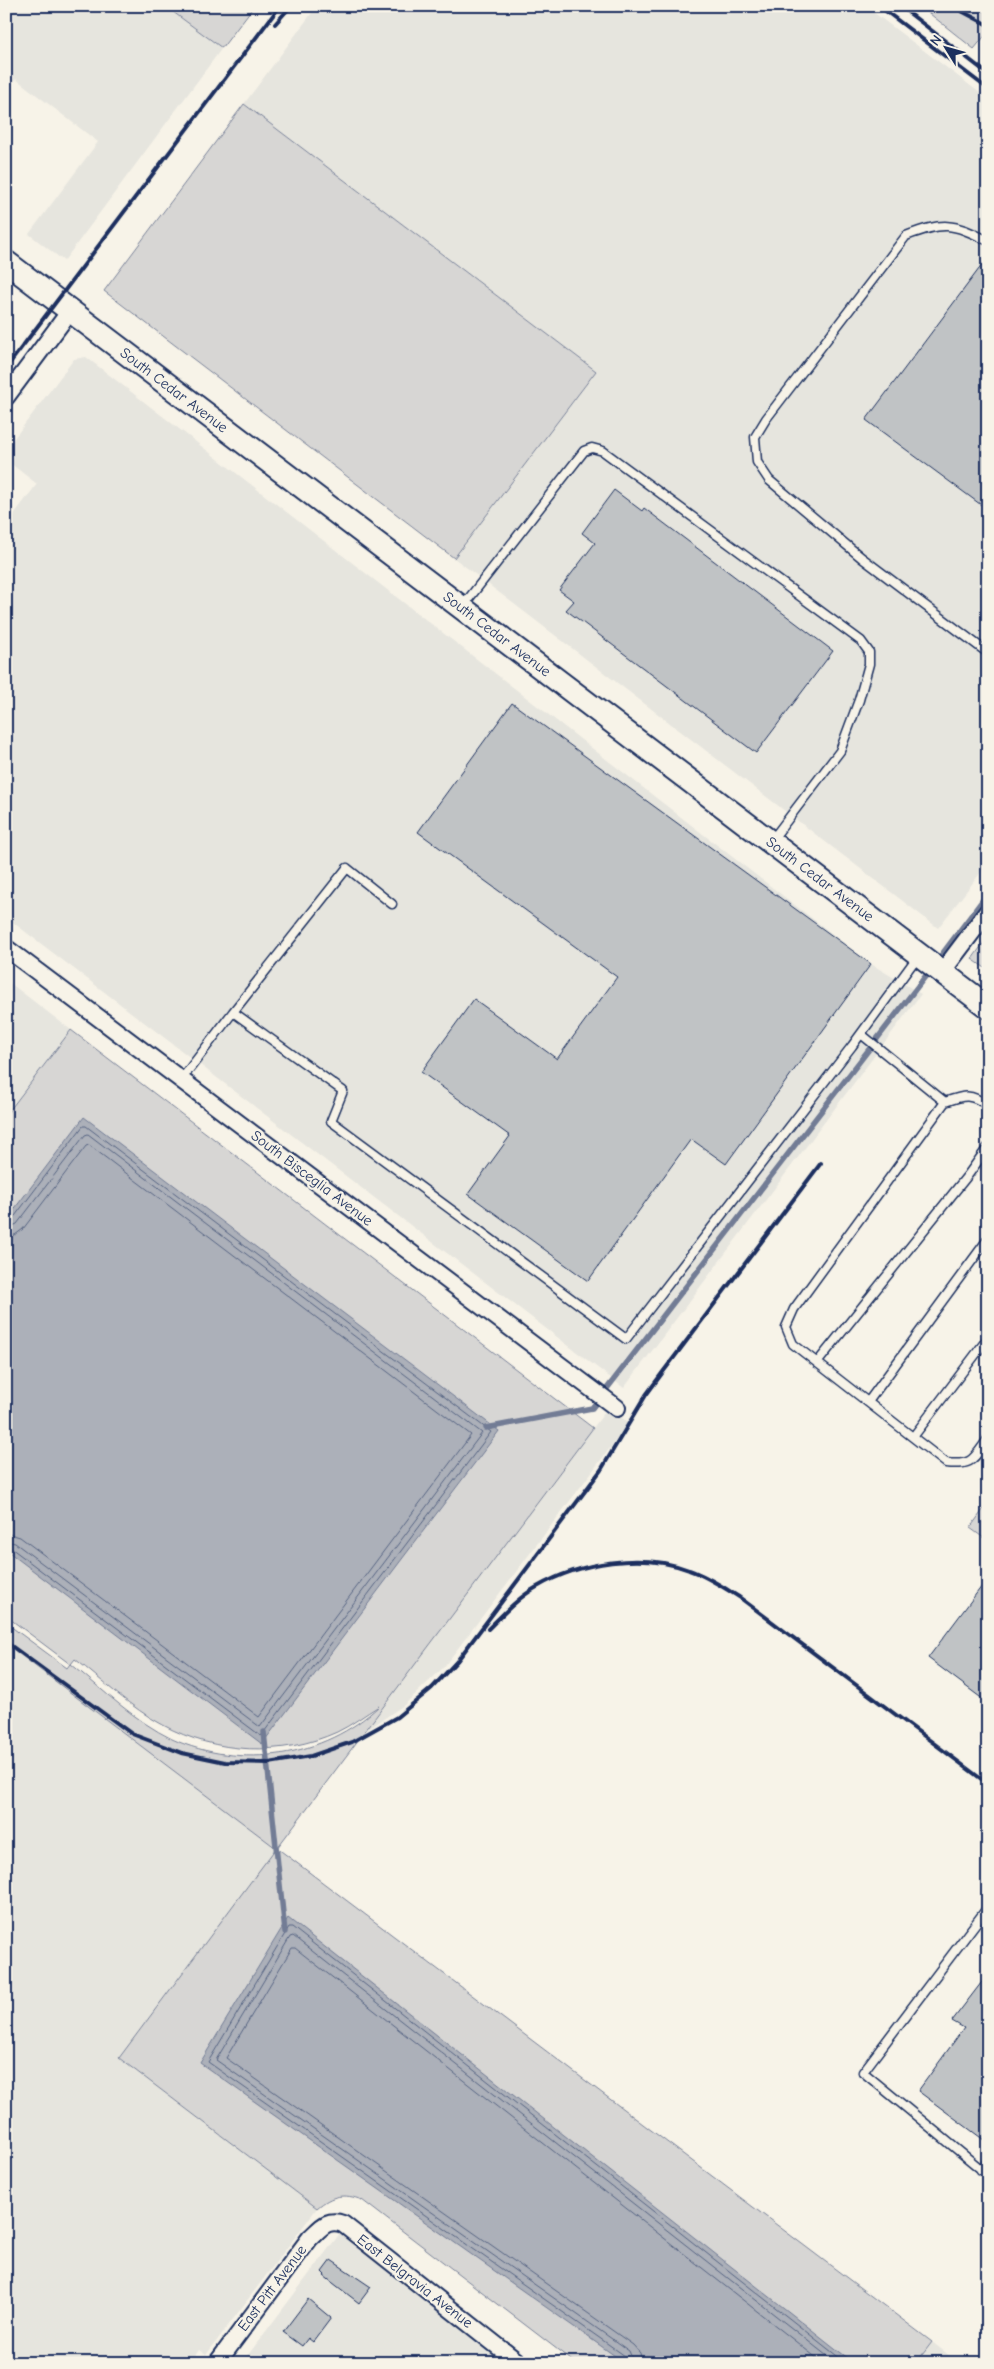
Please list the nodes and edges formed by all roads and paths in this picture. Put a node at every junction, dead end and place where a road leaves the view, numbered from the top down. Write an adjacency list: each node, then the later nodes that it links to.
1 (988, 241): 6 (lane)
2 (6, 262): 3 (main road, South Cedar Avenue)
3 (70, 311): 4 (street); 5 (main road, South Cedar Avenue)
4 (6, 398)
5 (461, 607): 7 (main road, South Cedar Avenue); 7 (lane)
6 (988, 653)
7 (771, 842): 11 (main road, South Cedar Avenue)
8 (392, 904): 14 (lane)
9 (988, 911): 12 (street)
10 (6, 948): 16 (street, South Bisceglia Avenue)
11 (919, 955): 12 (main road, South Cedar Avenue); 15 (lane)
12 (942, 972): 13 (main road, South Cedar Avenue)
13 (988, 1007)
14 (233, 1012): 15 (lane); 16 (lane)
15 (861, 1034): 17 (lane)
16 (181, 1080): 24 (street, South Bisceglia Avenue)
17 (945, 1102): 18 (lane); 22 (lane)
18 (988, 1106)
19 (988, 1147): 22 (lane)
20 (988, 1238): 23 (lane)
21 (988, 1338): 25 (lane)
22 (817, 1363): 23 (lane)
23 (868, 1402): 25 (lane)
24 (617, 1408)
25 (913, 1437): 26 (lane)
26 (988, 1439)
27 (988, 1907): 29 (lane)
28 (988, 2160): 29 (lane)
29 (981, 2170): 30 (lane)
30 (988, 2175)
31 (310, 2238): 32 (street, East Pitt Avenue); 33 (street, East Belgravia Avenue)
32 (217, 2363)
33 (519, 2363)

